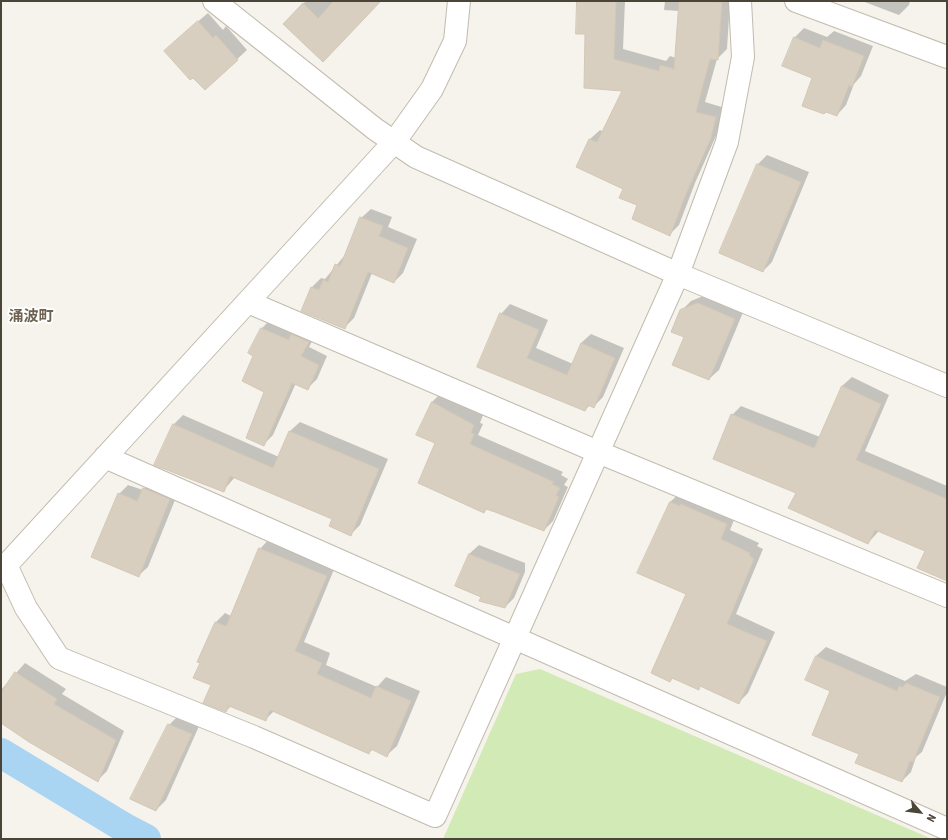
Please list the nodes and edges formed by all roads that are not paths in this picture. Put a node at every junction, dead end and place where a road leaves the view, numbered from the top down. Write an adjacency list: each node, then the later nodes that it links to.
1 (214, 1): 6 (street)
2 (459, 1): 6 (street)
3 (740, 1): 7 (street)
4 (796, 1): 5 (street)
5 (947, 57)
6 (395, 142): 7 (street); 8 (street)
7 (678, 274): 9 (street); 10 (street)
8 (248, 302): 10 (street); 11 (street)
9 (947, 386)
10 (598, 452): 13 (street); 14 (street)
11 (105, 457): 12 (street); 14 (street)
12 (4, 568): 14 (street)
13 (947, 596)
14 (515, 639): 15 (street)
15 (947, 828)

